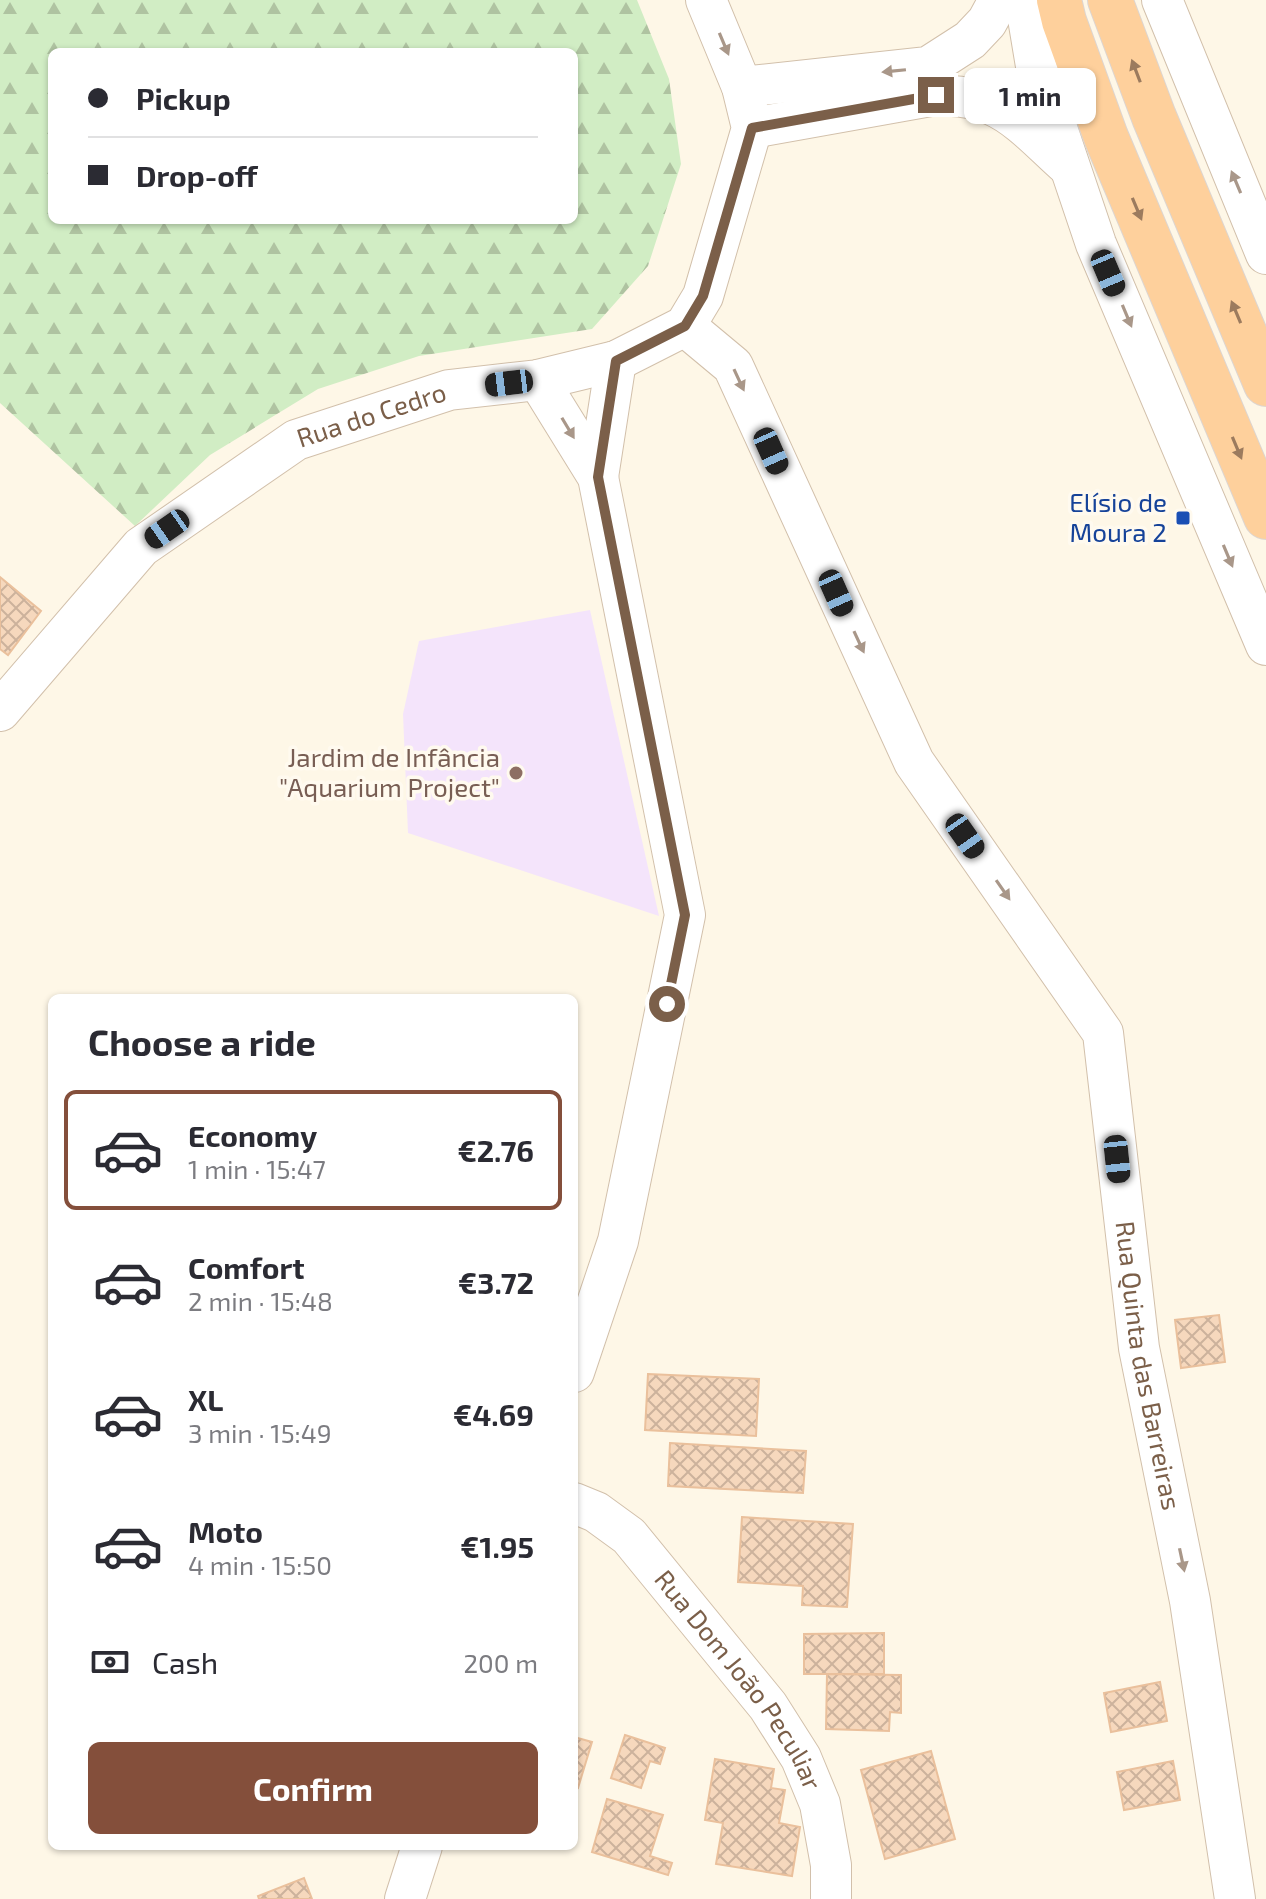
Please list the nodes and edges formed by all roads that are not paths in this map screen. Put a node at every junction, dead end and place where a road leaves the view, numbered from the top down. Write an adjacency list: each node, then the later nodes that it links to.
1 (706, 0): 7 (street, one-way to 7)
2 (999, 0): 7 (street, one-way to 7)
3 (1025, 0): 9 (street)
4 (1059, 0): 16 (highway, one-way to 16)
5 (1110, 0): 14 (highway, one-way to 5)
6 (1162, 0): 10 (street, one-way to 6)
7 (742, 87): 8 (street)
8 (752, 128): 9 (street); 11 (street)
9 (1068, 166): 17 (street, one-way to 17)
10 (1266, 254)
11 (685, 326): 12 (street, Rua do Cedro); 24 (street, Rua Quinta das Barreiras, one-way to 24)
12 (616, 361): 13 (street, Rua do Cedro); 15 (street)
13 (538, 380): 15 (street, one-way to 15); 18 (street, Rua do Cedro)
14 (1266, 384)
15 (598, 477): 19 (street)
16 (1266, 517)
17 (1266, 645)
18 (0, 711)
19 (578, 1360)
20 (578, 1505): 23 (street, Rua Dom João Peculiar)
21 (421, 1850): 22 (street)
22 (405, 1899)
23 (831, 1899)
24 (1235, 1899)

